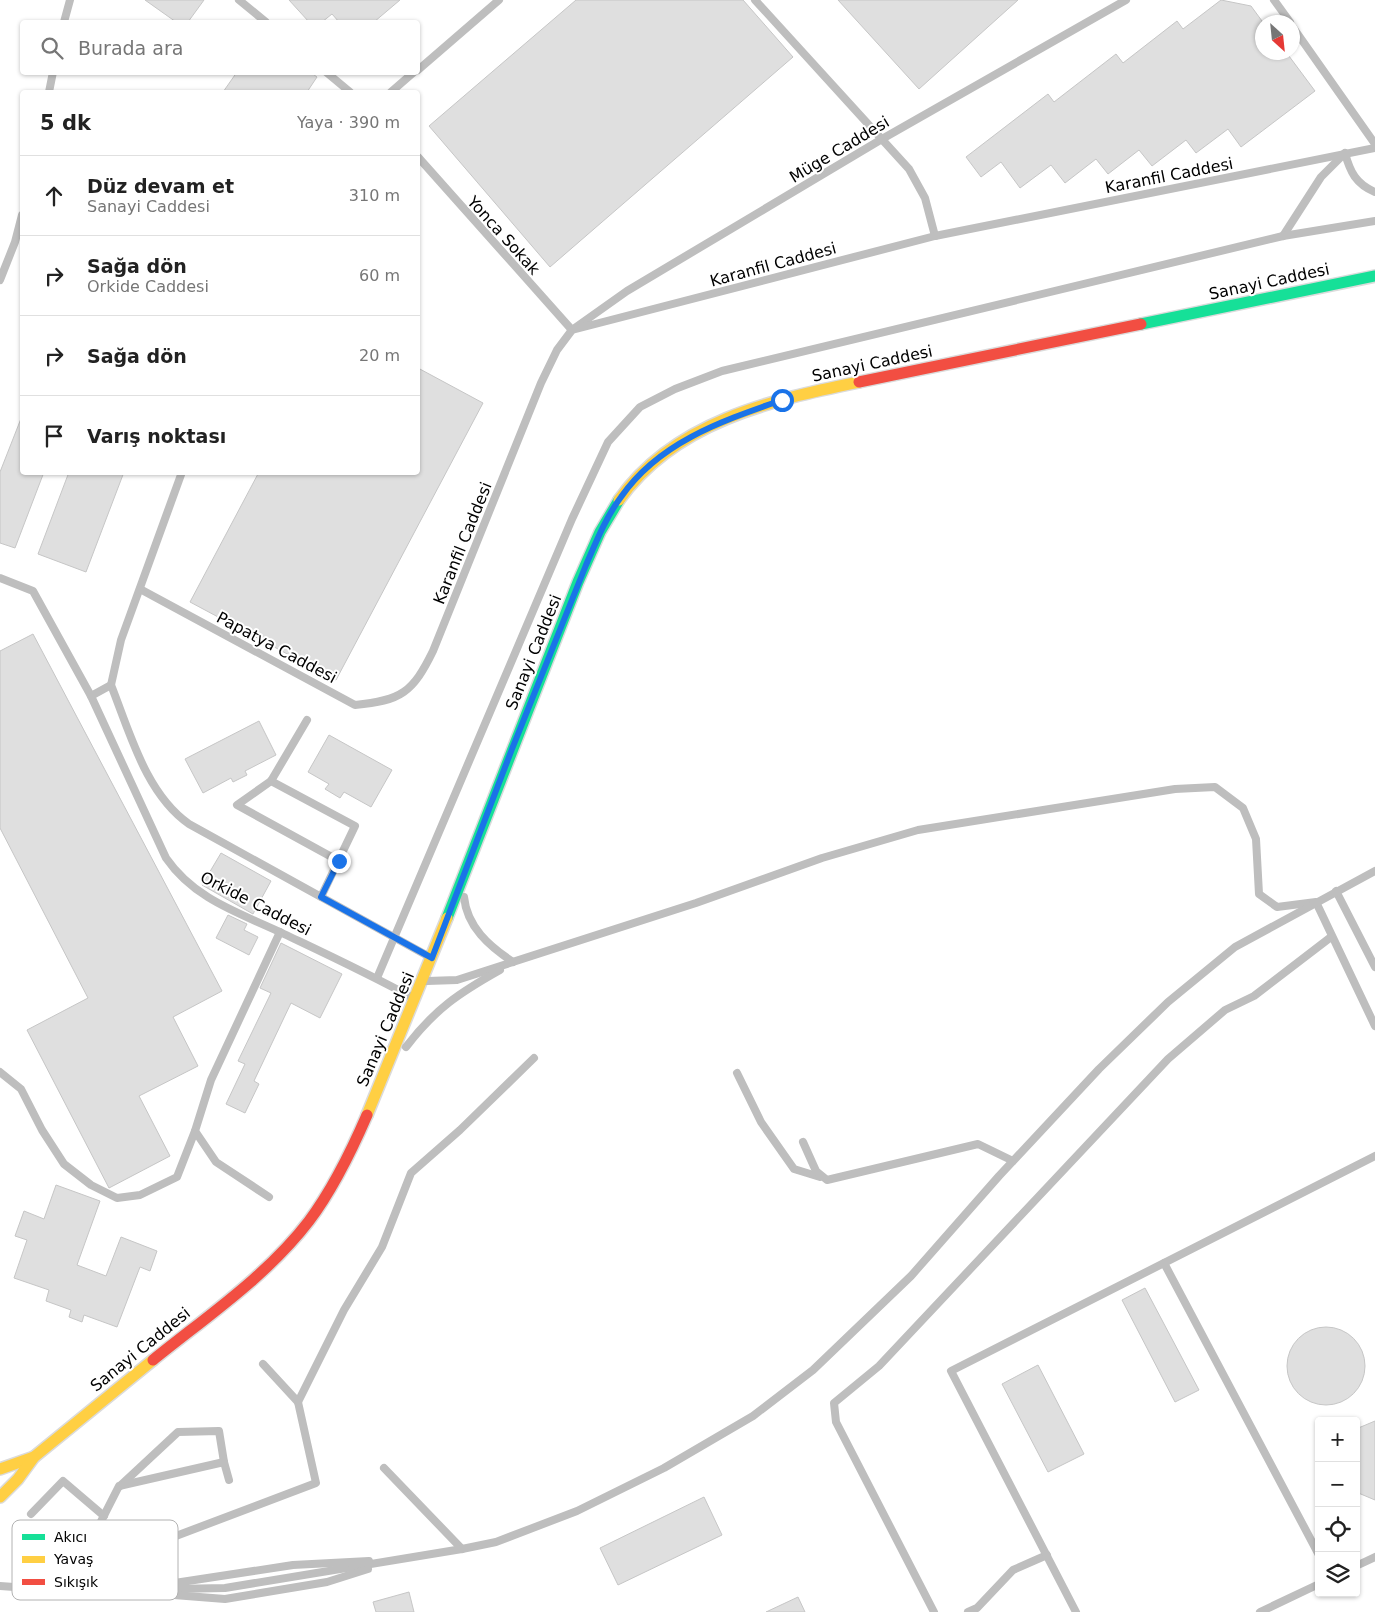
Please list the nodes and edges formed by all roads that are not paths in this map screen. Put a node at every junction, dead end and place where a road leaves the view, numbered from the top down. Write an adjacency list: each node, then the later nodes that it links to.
1 (70, 0): 8 (lane)
2 (239, 0): 9 (lane)
3 (499, 0): 11 (lane)
4 (755, 0): 18 (lane)
5 (1126, 0): 18 (lane, Müge Caddesi)
6 (1274, 0): 7 (lane)
7 (1285, 15)
8 (65, 20)
9 (264, 20)
10 (1300, 38): 19 (lane)
11 (420, 68)
12 (53, 75): 15 (lane)
13 (330, 75): 16 (lane)
14 (411, 75): 17 (lane)
15 (50, 90)
16 (348, 90)
17 (393, 90)
18 (882, 139): 25 (lane); 29 (lane, Müge Caddesi)
19 (1375, 146): 20 (lane, Karanfil Caddesi)
20 (1345, 153): 22 (lane); 25 (lane, Karanfil Caddesi); 26 (lane)
21 (420, 159): 29 (lane, Yonca Sokak)
22 (1375, 192)
23 (1375, 221): 26 (lane)
24 (20, 223): 28 (lane)
25 (935, 236): 29 (lane, Karanfil Caddesi)
26 (1283, 236): 46 (lane)
27 (1375, 276): 40 (main road, Sanayi Caddesi)
28 (0, 280)
29 (572, 330): 34 (lane, Karanfil Caddesi)
30 (181, 475): 32 (lane)
31 (0, 578): 35 (lane, Orkide Caddesi)
32 (140, 589): 33 (lane); 34 (lane, Papatya Caddesi)
33 (111, 685): 35 (lane); 42 (lane)
34 (405, 693)
35 (92, 696): 44 (lane, Orkide Caddesi)
36 (307, 720): 37 (lane)
37 (271, 780): 38 (lane); 38 (lane)
38 (339, 861): 42 (lane)
39 (1375, 870): 41 (lane)
40 (462, 880): 47 (main road, Sanayi Caddesi); 48 (lane)
41 (1336, 892): 43 (lane); 49 (lane)
42 (321, 897): 46 (lane)
43 (1316, 902): 45 (lane); 48 (lane); 61 (lane)
44 (280, 932): 50 (lane, Orkide Caddesi); 58 (lane)
45 (1331, 937): 53 (lane); 87 (lane)
46 (396, 938): 47 (lane); 50 (lane)
47 (432, 958): 51 (main road, Sanayi Caddesi)
48 (513, 962): 51 (lane); 57 (lane)
49 (1375, 967)
50 (377, 978): 52 (lane, Orkide Caddesi)
51 (422, 981): 52 (main road, Sanayi Caddesi)
52 (415, 999): 57 (main road, Sanayi Caddesi)
53 (1375, 1026)
54 (534, 1058): 66 (lane)
55 (0, 1072): 58 (lane)
56 (736, 1073): 62 (lane)
57 (384, 1075): 67 (main road, Sanayi Caddesi)
58 (195, 1131): 63 (lane)
59 (803, 1142): 62 (lane)
60 (1375, 1156): 64 (lane)
61 (1013, 1161): 62 (lane); 78 (lane)
62 (825, 1178)
63 (269, 1197)
64 (1164, 1263): 79 (lane); 80 (lane)
65 (263, 1364): 66 (lane)
66 (298, 1402): 77 (lane)
67 (34, 1457): 70 (main road); 73 (main road)
68 (224, 1462): 71 (lane); 72 (lane); 72 (lane)
69 (384, 1468): 78 (lane)
70 (0, 1469)
71 (229, 1480)
72 (119, 1486): 75 (lane)
73 (0, 1497)
74 (31, 1514): 75 (lane)
75 (104, 1516): 76 (lane)
76 (102, 1520)
77 (178, 1536)
78 (462, 1549): 82 (lane)
79 (1317, 1552)
80 (1047, 1555): 88 (lane); 89 (lane)
81 (1375, 1557): 83 (lane)
82 (399, 1560): 84 (lane); 86 (lane)
83 (1360, 1564)
84 (178, 1582)
85 (1315, 1586): 90 (lane)
86 (178, 1589)
87 (934, 1612)
88 (968, 1612)
89 (1076, 1612)
90 (1260, 1612)

